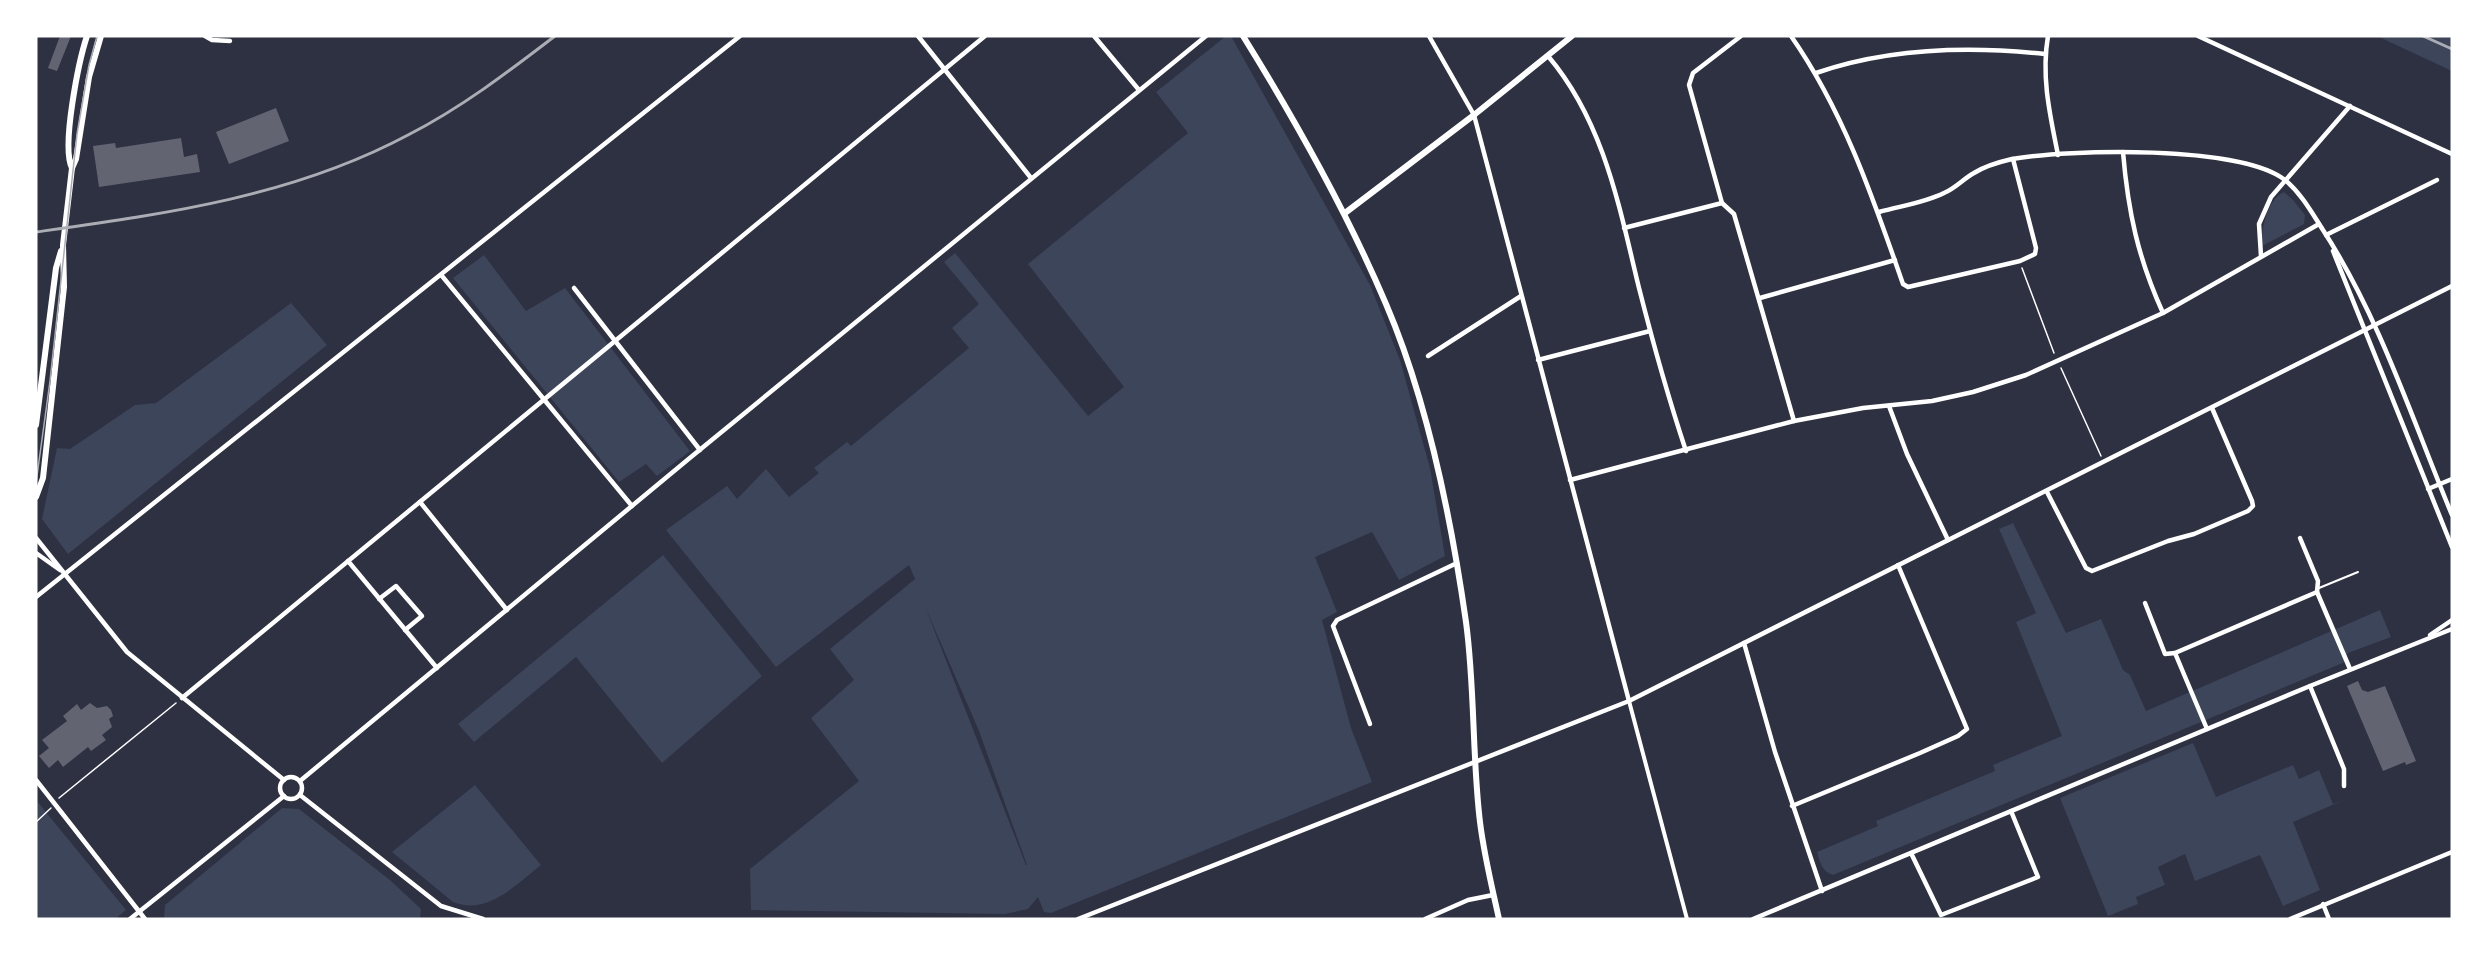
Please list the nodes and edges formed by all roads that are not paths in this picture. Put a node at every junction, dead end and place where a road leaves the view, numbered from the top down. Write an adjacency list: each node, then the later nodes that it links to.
1 (87, 36): 28 (street)
2 (101, 36): 28 (street)
3 (205, 36): 16 (street)
4 (740, 36): 41 (street)
5 (918, 36): 19 (street)
6 (985, 36): 19 (street)
7 (1094, 36): 21 (street)
8 (1206, 36): 21 (street)
9 (1243, 36): 34 (street)
10 (1429, 36): 23 (street)
11 (1572, 36): 18 (street)
12 (1742, 36): 32 (street)
13 (1791, 36): 20 (street)
14 (2048, 36): 17 (street)
15 (2198, 36): 22 (street)
16 (230, 40)
17 (2045, 54): 20 (street); 26 (street)
18 (1548, 56): 23 (street); 36 (street)
19 (944, 70): 29 (street); 50 (street)
20 (1816, 73): 33 (street)
21 (1139, 90): 29 (street)
22 (2350, 106): 25 (street); 30 (street)
23 (1474, 115): 34 (street); 44 (street)
24 (2123, 152): 26 (street); 30 (street); 46 (street)
25 (2452, 154)
26 (2058, 155): 27 (street)
27 (2013, 159): 33 (street); 40 (street)
28 (72, 168): 38 (street)
29 (1031, 178): 58 (street)
30 (2285, 180): 35 (street); 39 (street)
31 (2437, 180): 37 (street)
32 (1722, 203): 36 (street); 45 (street)
33 (1879, 212): 40 (street)
34 (1345, 213): 75 (street)
35 (2319, 224): 37 (street); 39 (street)
36 (1624, 228): 49 (street)
37 (2327, 237): 47 (street); 48 (street)
38 (63, 245): 57 (street); 65 (street)
39 (2261, 256): 46 (street)
40 (1895, 260): 45 (street)
41 (442, 276): 53 (street); 78 (street)
42 (2452, 286): 47 (street)
43 (573, 288): 50 (street)
44 (1521, 296): 51 (street); 52 (street)
45 (1760, 298): 56 (street)
46 (2163, 314): 54 (street)
47 (2374, 324): 48 (street); 62 (street)
48 (2363, 330): 55 (street); 63 (street)
49 (1650, 331): 52 (street); 59 (street)
50 (616, 342): 53 (street); 58 (street)
51 (1428, 356)
52 (1538, 360): 61 (street)
53 (543, 400): 66 (street); 67 (street)
54 (1889, 406): 56 (street); 71 (street)
55 (2212, 408): 64 (street); 64 (street)
56 (1794, 421): 59 (street)
57 (36, 424)
58 (700, 450): 67 (street)
59 (1686, 451): 61 (street)
60 (2452, 479): 62 (street)
61 (1570, 480): 94 (street)
62 (2439, 484): 63 (street); 68 (street)
63 (2428, 489): 72 (street)
64 (2047, 492): 71 (street)
65 (36, 497)
66 (420, 502): 74 (street); 83 (street)
67 (632, 506): 83 (street)
68 (2452, 515)
69 (36, 538): 78 (street)
70 (2300, 538): 79 (street)
71 (1948, 540): 76 (street)
72 (2452, 547)
73 (36, 553): 78 (street)
74 (348, 561): 81 (street); 93 (street)
75 (1457, 562): 95 (street); 97 (street)
76 (1898, 565): 88 (street); 104 (street)
77 (2358, 572): 79 (lane)
78 (65, 574): 80 (street); 93 (street)
79 (2318, 590): 89 (street); 91 (street)
80 (36, 597)
81 (379, 599): 86 (street); 86 (street)
82 (2145, 603): 89 (street)
83 (507, 610): 90 (street)
84 (2452, 620): 87 (street)
85 (2452, 629): 87 (street)
86 (405, 630): 90 (street)
87 (2426, 639): 91 (street)
88 (1744, 643): 94 (street); 104 (street)
89 (2175, 653): 96 (street)
90 (437, 668): 100 (street)
91 (2350, 669): 92 (street)
92 (2310, 686): 96 (street); 101 (street)
93 (182, 698): 99 (street)
94 (1629, 701): 97 (street); 118 (street)
95 (1370, 724)
96 (2206, 729): 105 (street)
97 (1477, 762): 109 (street); 115 (street)
98 (36, 780): 111 (street)
99 (284, 780): 100 (street); 103 (street)
100 (300, 781): 102 (street)
101 (2344, 786)
102 (300, 795): 103 (street); 114 (street)
103 (284, 796): 111 (street)
104 (1792, 806): 108 (street)
105 (2011, 811): 107 (street); 107 (street)
106 (2452, 852): 110 (street)
107 (1911, 853): 108 (street)
108 (1822, 891): 119 (street)
109 (1493, 895): 116 (street); 117 (street)
110 (2323, 904): 120 (street); 121 (street)
111 (139, 912): 112 (street); 113 (street)
112 (130, 919)
113 (145, 919)
114 (483, 919)
115 (1078, 919)
116 (1425, 919)
117 (1499, 919)
118 (1687, 919)
119 (1753, 919)
120 (2290, 919)
121 (2329, 919)

